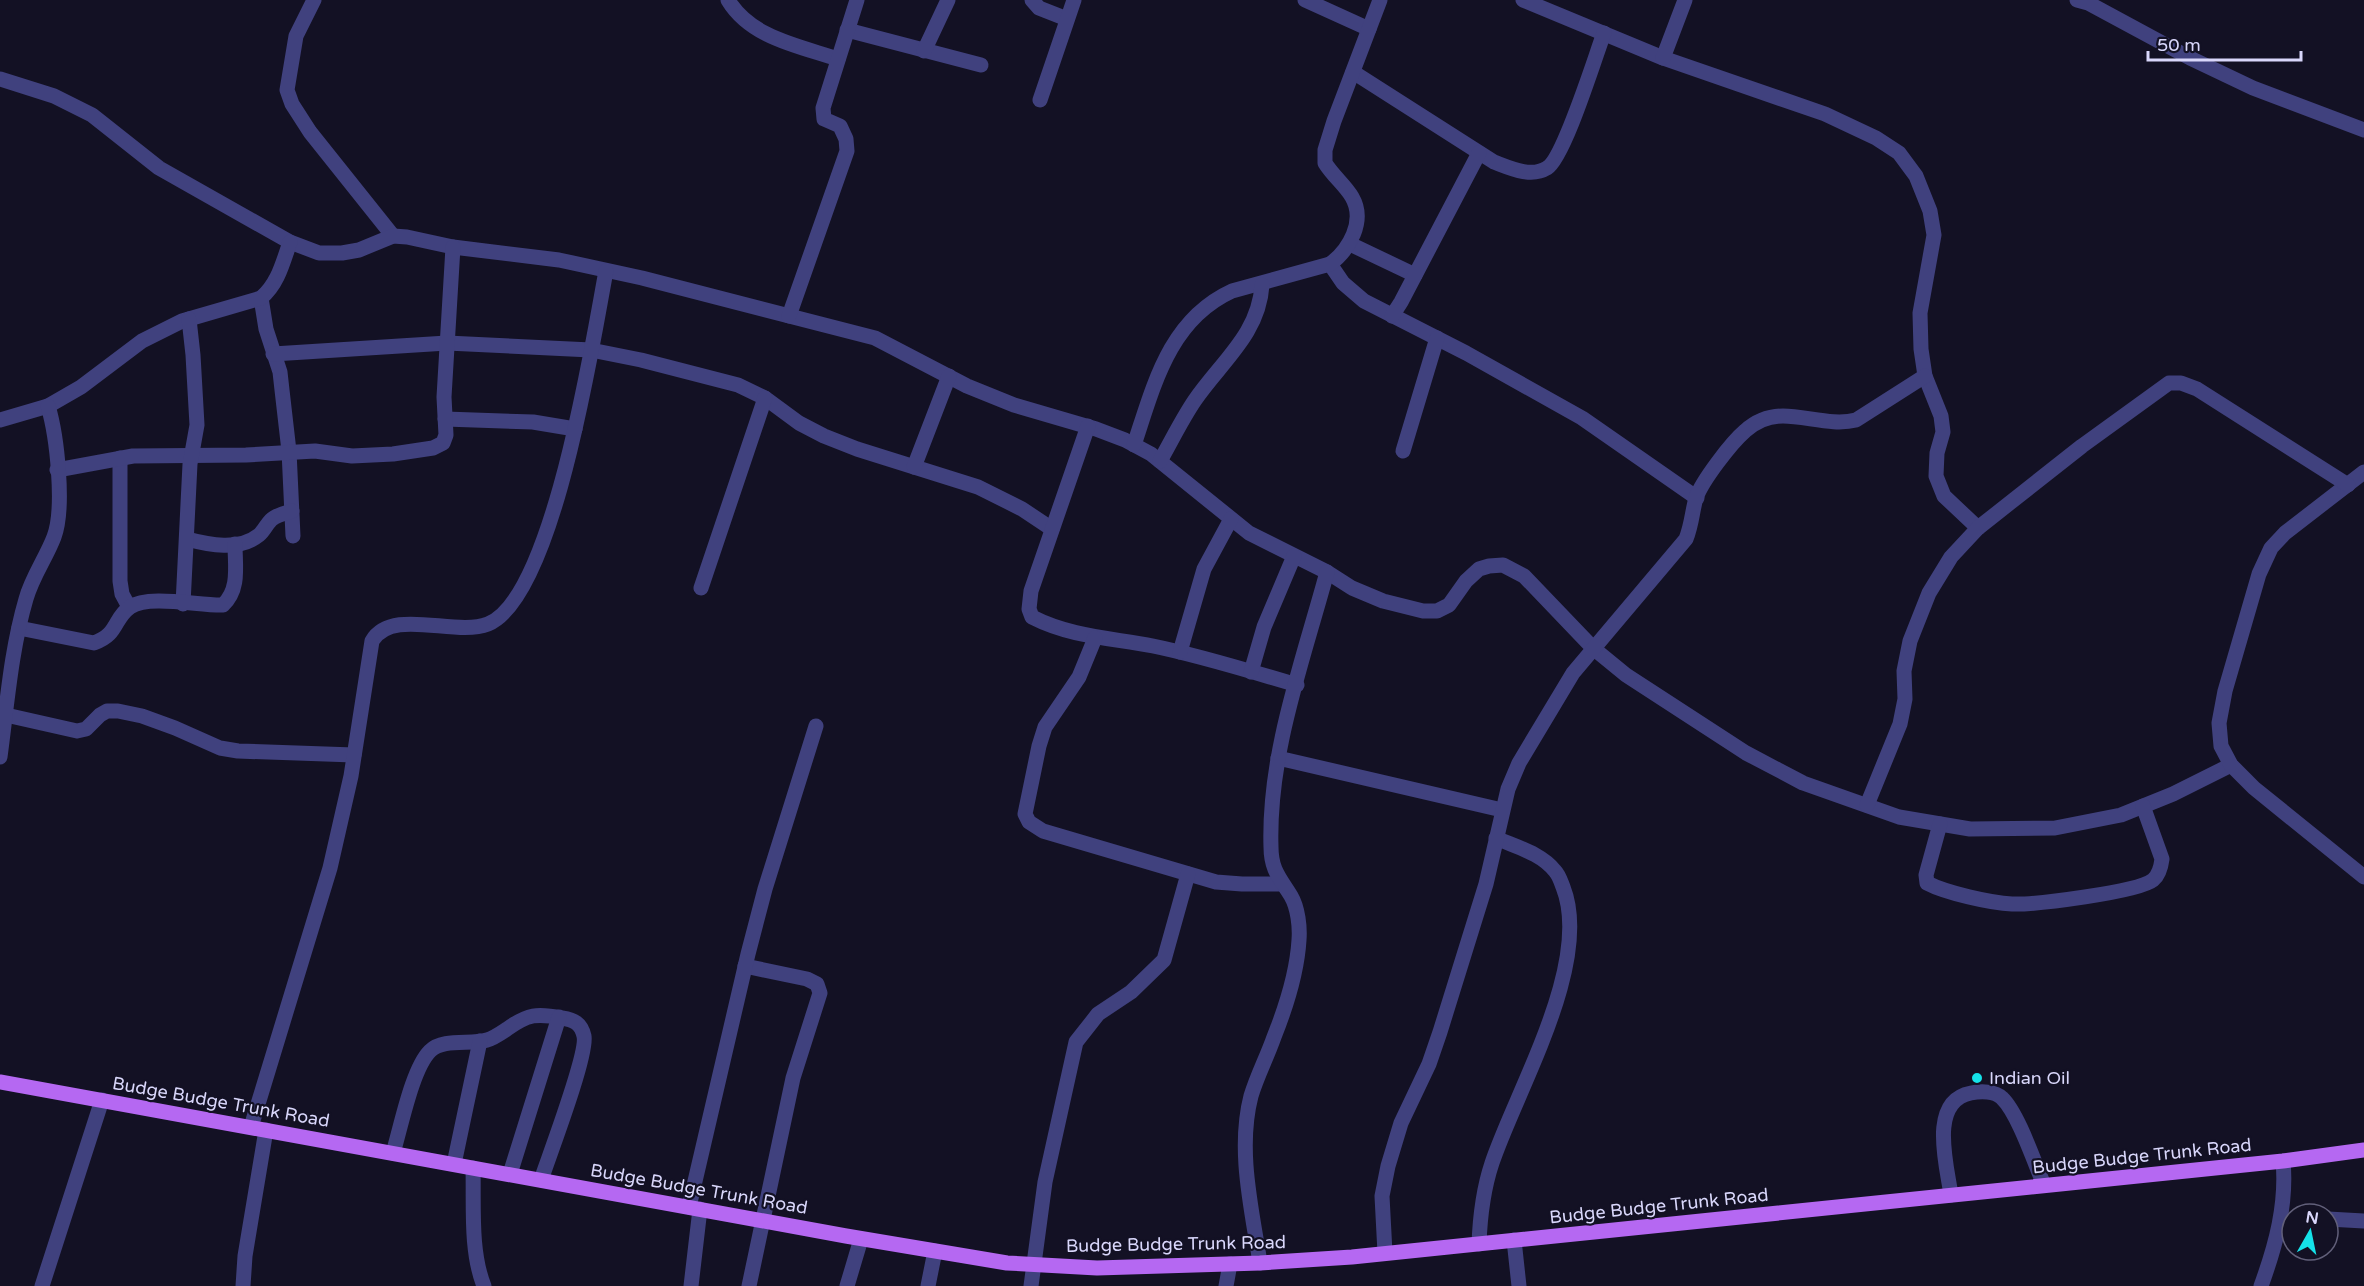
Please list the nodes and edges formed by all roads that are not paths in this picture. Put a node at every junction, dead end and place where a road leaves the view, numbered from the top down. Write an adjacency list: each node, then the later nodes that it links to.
1 (314, 0): 25 (street)
2 (728, 0): 18 (street)
3 (857, 0): 14 (street)
4 (948, 0): 16 (street)
5 (1032, 0): 12 (street)
6 (1074, 0): 12 (street)
7 (1305, 0): 13 (street)
8 (1380, 0): 13 (street)
9 (1523, 0): 15 (street)
10 (1685, 0): 17 (street)
11 (2077, 0): 23 (street)
12 (1067, 19): 22 (street)
13 (1369, 28): 20 (street)
14 (847, 30): 16 (street); 18 (street)
15 (1604, 33): 17 (street); 24 (street)
16 (924, 51): 19 (street)
17 (1663, 58): 42 (street)
18 (838, 59): 34 (street)
19 (981, 65)
20 (1353, 72): 24 (street); 27 (street)
21 (0, 80): 26 (street)
22 (1040, 100)
23 (2364, 130)
24 (1479, 153): 31 (street)
25 (393, 236): 26 (street); 28 (street)
26 (290, 242): 33 (street)
27 (1350, 244): 29 (street); 31 (street)
28 (453, 246): 30 (street); 38 (street)
29 (1330, 264): 32 (street); 35 (street)
30 (606, 271): 34 (street); 39 (street)
31 (1415, 275): 35 (street)
32 (1262, 285): 49 (street); 54 (street)
33 (261, 298): 36 (street); 40 (street)
34 (789, 316): 41 (street)
35 (1392, 316): 37 (street)
36 (189, 320): 44 (street); 52 (street)
37 (1437, 338): 51 (street); 59 (street)
38 (447, 343): 39 (street); 40 (street); 45 (street)
39 (591, 350): 43 (street); 48 (street)
40 (273, 354): 50 (street)
41 (949, 376): 47 (street); 55 (street)
42 (1925, 376): 59 (street); 62 (street)
43 (765, 398): 55 (street); 69 (street)
44 (48, 406): 46 (street); 56 (street)
45 (445, 419): 48 (street); 50 (street)
46 (0, 420)
47 (1088, 426): 49 (street); 63 (street)
48 (575, 429): 80 (street)
49 (1134, 445): 54 (street)
50 (289, 451): 52 (street); 60 (street)
51 (1403, 452)
52 (192, 454): 53 (street); 65 (street)
53 (120, 459): 56 (street); 71 (street)
54 (1160, 461): 61 (street)
55 (914, 466): 63 (street)
56 (57, 470): 72 (street)
57 (2364, 472): 58 (street)
58 (2348, 485): 62 (street); 83 (street)
59 (1696, 498): 74 (street)
60 (292, 511): 64 (street); 66 (street)
61 (1231, 519): 67 (street); 75 (street)
62 (1978, 528): 84 (street)
63 (1053, 529): 73 (street)
64 (293, 536)
65 (186, 539): 66 (street); 70 (street)
66 (235, 544): 70 (street)
67 (1294, 556): 68 (street); 76 (street)
68 (1327, 572): 74 (street); 77 (street)
69 (701, 588)
70 (183, 603): 71 (street)
71 (129, 607): 72 (street)
72 (19, 628): 78 (street)
73 (1095, 638): 75 (street); 89 (street)
74 (1593, 648): 84 (street); 86 (street)
75 (1180, 652): 76 (street)
76 (1251, 672): 77 (street)
77 (1297, 685): 82 (street)
78 (6, 715): 80 (street); 81 (street)
79 (816, 726): 92 (street)
80 (354, 755): 97 (street)
81 (0, 757)
82 (1278, 758): 86 (street); 91 (street)
83 (2231, 765): 85 (street); 90 (street)
84 (1867, 805): 87 (street)
85 (2144, 806): 87 (street); 87 (street)
86 (1502, 810): 88 (street)
87 (1940, 824)
88 (1496, 838): 115 (street); 117 (street)
89 (1188, 874): 91 (street); 120 (street)
90 (2364, 877)
91 (1281, 884): 118 (street)
92 (745, 966): 108 (street); 110 (street)
93 (559, 1017): 94 (street); 103 (street); 104 (street)
94 (480, 1041): 99 (street); 101 (street)
95 (0, 1082): 96 (main road, Budge Budge Trunk Road)
96 (102, 1100): 97 (main road, Budge Budge Trunk Road); 121 (street)
97 (259, 1129): 99 (main road, Budge Budge Trunk Road); 122 (street)
98 (2364, 1150): 100 (main road, Budge Budge Trunk Road)
99 (393, 1153): 101 (main road, Budge Budge Trunk Road)
100 (2283, 1161): 105 (main road, Budge Budge Trunk Road); 107 (street)
101 (454, 1164): 102 (main road, Budge Budge Trunk Road)
102 (473, 1168): 103 (main road, Budge Budge Trunk Road); 123 (street)
103 (510, 1174): 104 (main road, Budge Budge Trunk Road)
104 (541, 1180): 108 (main road, Budge Budge Trunk Road)
105 (2044, 1185): 106 (main road, Budge Budge Trunk Road); 106 (street)
106 (1951, 1195): 114 (main road, Budge Budge Trunk Road)
107 (2286, 1202)
108 (695, 1208): 110 (main road, Budge Budge Trunk Road); 124 (street)
109 (2340, 1220): 111 (street)
110 (762, 1221): 113 (main road, Budge Budge Trunk Road); 125 (street)
111 (2364, 1221)
112 (2280, 1234): 131 (street)
113 (861, 1239): 116 (main road, Budge Budge Trunk Road); 126 (street)
114 (1514, 1240): 115 (main road, Budge Budge Trunk Road); 130 (street)
115 (1479, 1244): 117 (main road, Budge Budge Trunk Road)
116 (935, 1251): 120 (main road, Budge Budge Trunk Road); 127 (street)
117 (1385, 1253): 118 (main road, Budge Budge Trunk Road)
118 (1260, 1263): 119 (main road, Budge Budge Trunk Road)
119 (1230, 1264): 120 (main road, Budge Budge Trunk Road); 129 (street)
120 (1034, 1265): 128 (street)
121 (42, 1286)
122 (243, 1286)
123 (484, 1286)
124 (691, 1286)
125 (749, 1286)
126 (847, 1286)
127 (928, 1286)
128 (1031, 1286)
129 (1226, 1286)
130 (1518, 1286)
131 (2261, 1286)

